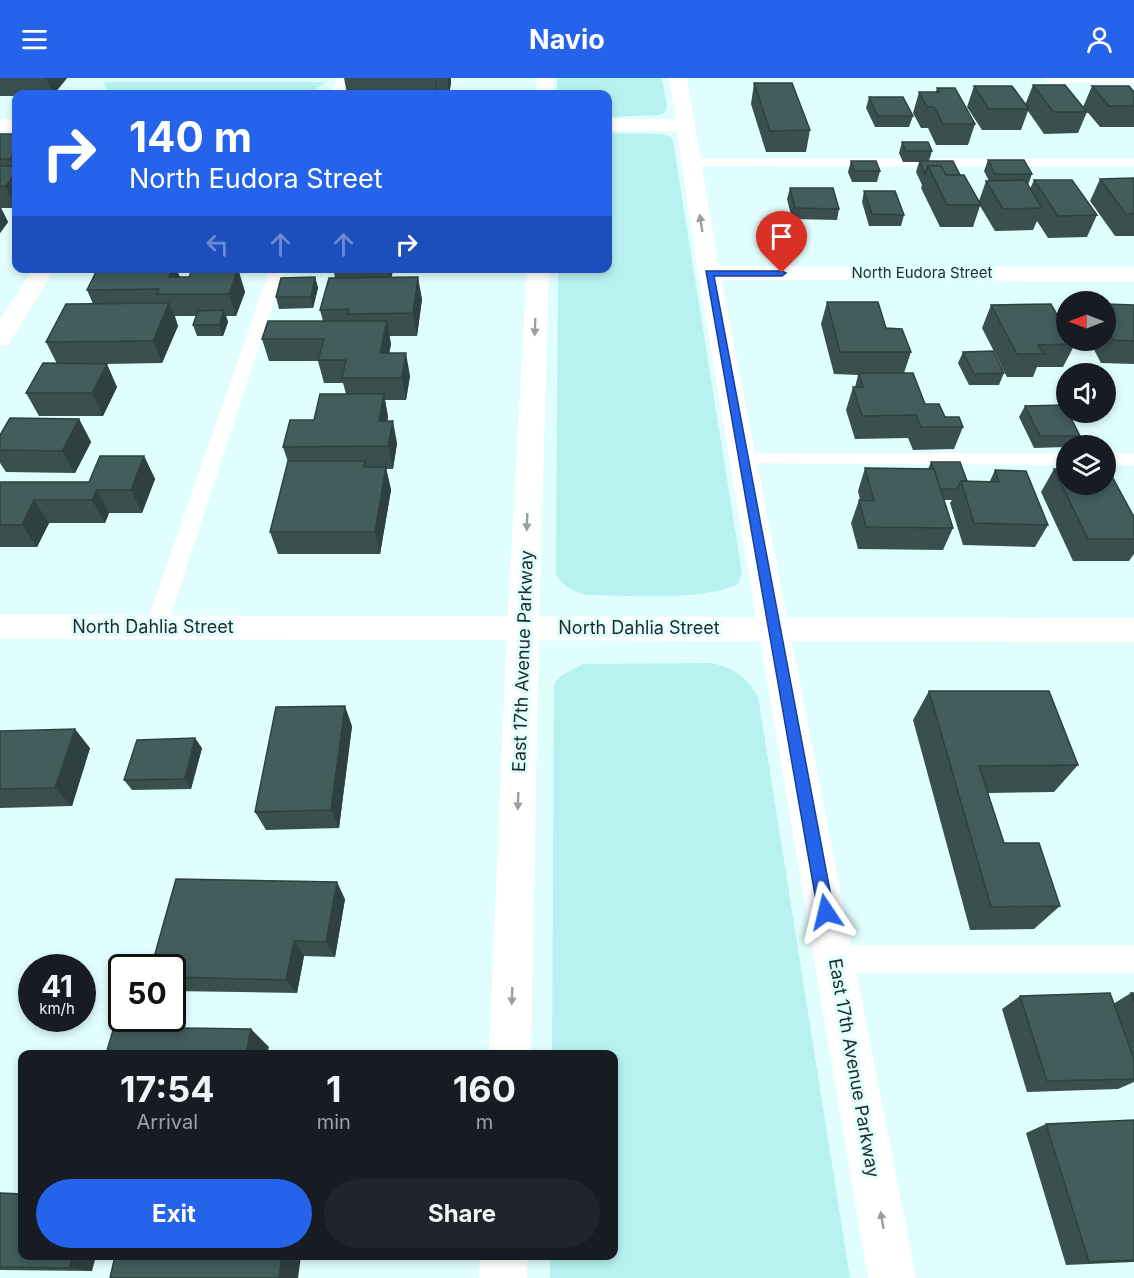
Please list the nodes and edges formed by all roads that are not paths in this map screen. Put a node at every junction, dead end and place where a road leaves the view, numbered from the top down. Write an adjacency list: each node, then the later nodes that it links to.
1 (678, 78): 5 (main road, East 17th Avenue Parkway)
2 (1053, 78): 3 (main road)
3 (1134, 78)
4 (612, 125): 5 (main road)
5 (684, 125): 6 (main road, East 17th Avenue Parkway)
6 (691, 163): 7 (lane); 11 (main road, East 17th Avenue Parkway, one-way to 6)
7 (1134, 163)
8 (41, 273): 13 (main road)
9 (276, 273): 19 (lane)
10 (537, 273): 20 (main road, East 17th Avenue Parkway, one-way to 20)
11 (709, 273): 12 (main road, North Eudora Street); 14 (main road, East 17th Avenue Parkway)
12 (1134, 274)
13 (0, 339)
14 (744, 459): 15 (lane); 21 (main road, East 17th Avenue Parkway)
15 (1056, 459)
16 (1116, 459): 17 (lane)
17 (1134, 459)
18 (0, 627): 19 (main road, North Dahlia Street)
19 (156, 627): 20 (main road, North Dahlia Street)
20 (523, 628): 21 (main road, North Dahlia Street); 25 (main road, East 17th Avenue Parkway, one-way to 25)
21 (775, 629): 22 (main road, North Dahlia Street); 23 (main road, East 17th Avenue Parkway)
22 (1134, 630)
23 (834, 959): 24 (lane); 28 (main road, East 17th Avenue Parkway, one-way to 23)
24 (1134, 959)
25 (510, 1050)
26 (504, 1260): 27 (main road)
27 (503, 1278)
28 (892, 1278)

